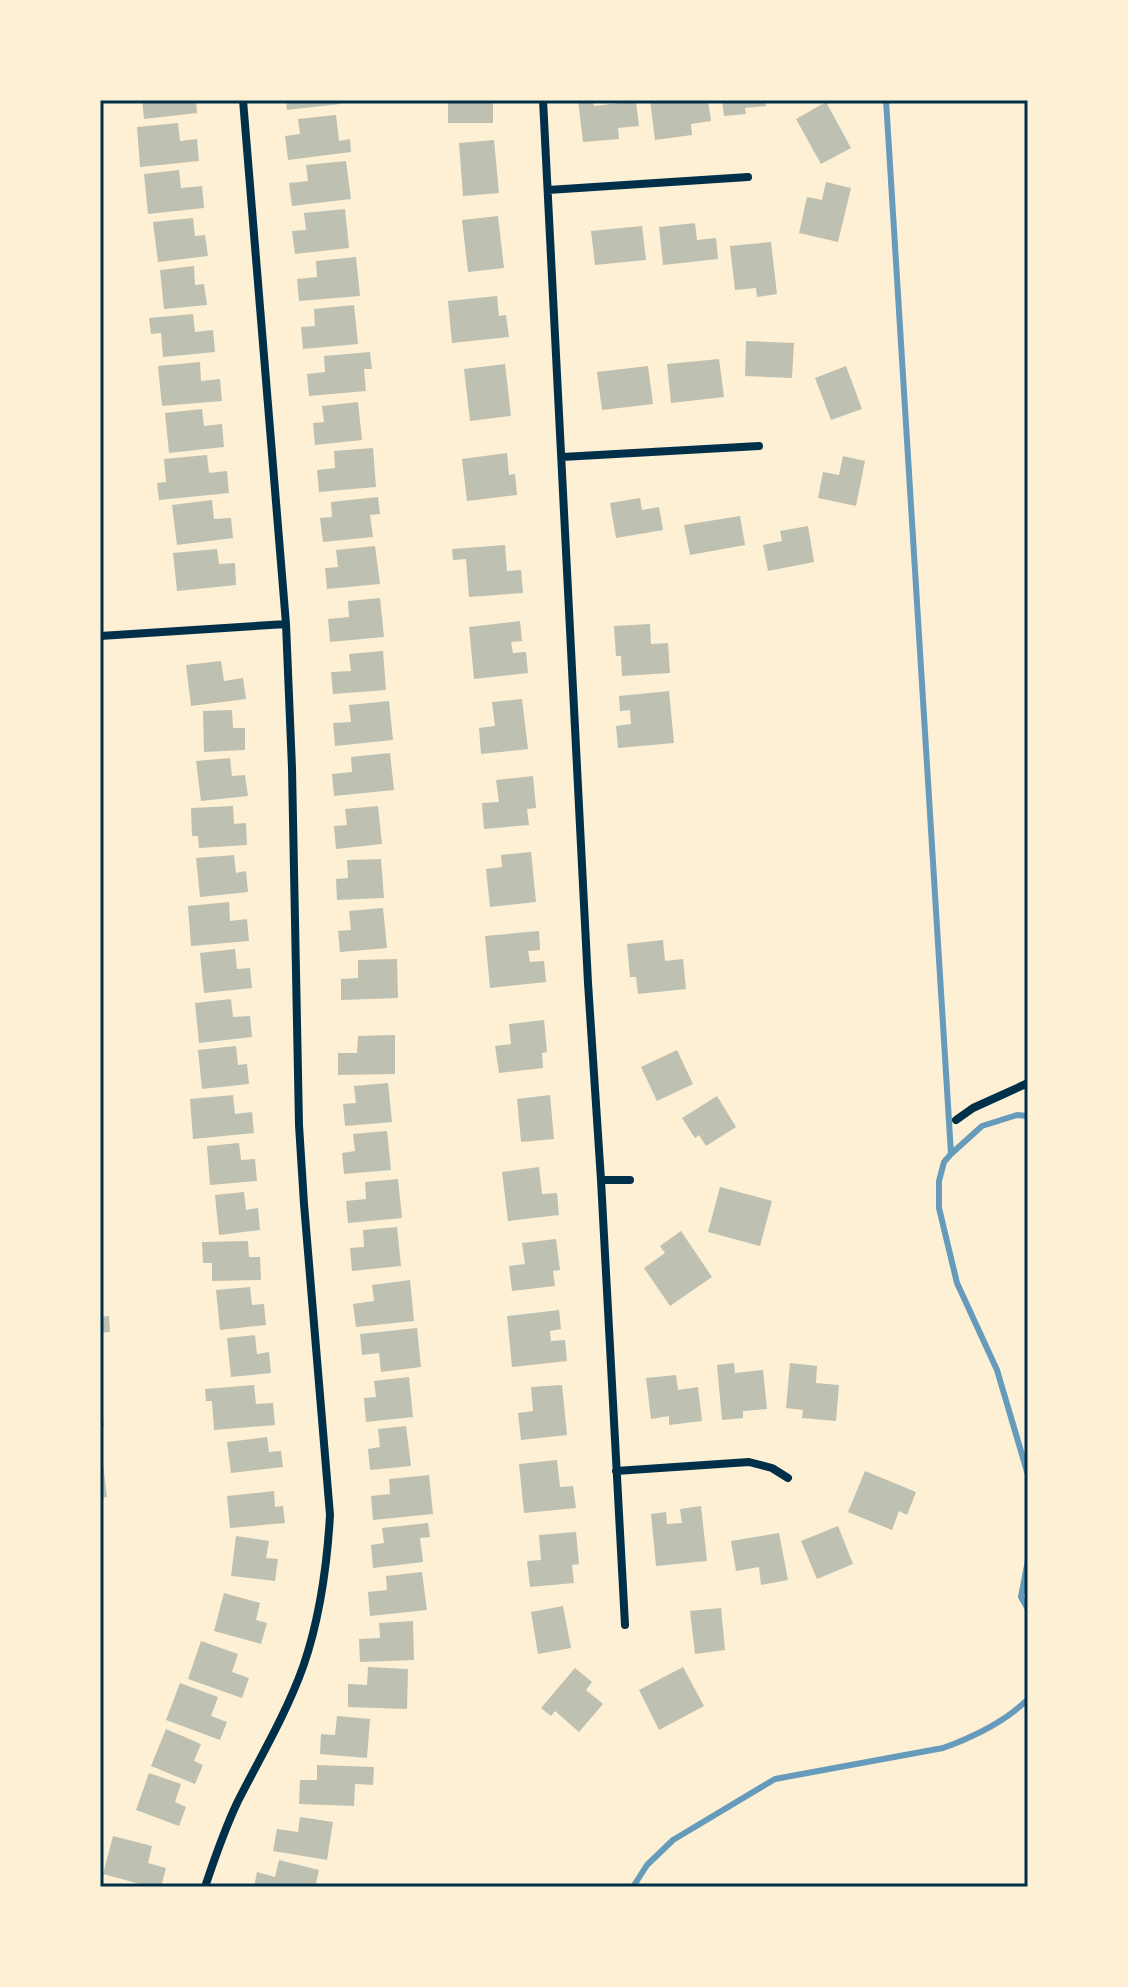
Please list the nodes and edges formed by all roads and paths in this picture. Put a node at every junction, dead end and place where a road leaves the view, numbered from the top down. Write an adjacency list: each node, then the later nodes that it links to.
1 (243, 100): 7 (street)
2 (543, 100): 4 (street)
3 (748, 177): 4 (street)
4 (548, 190): 6 (street)
5 (759, 446): 6 (street)
6 (562, 457): 11 (street)
7 (286, 624): 8 (street); 16 (street)
8 (100, 636)
9 (1028, 1083): 10 (street)
10 (956, 1120)
11 (601, 1180): 12 (street); 13 (street)
12 (630, 1180)
13 (616, 1471): 14 (street); 15 (street)
14 (788, 1478)
15 (625, 1625)
16 (205, 1887)

